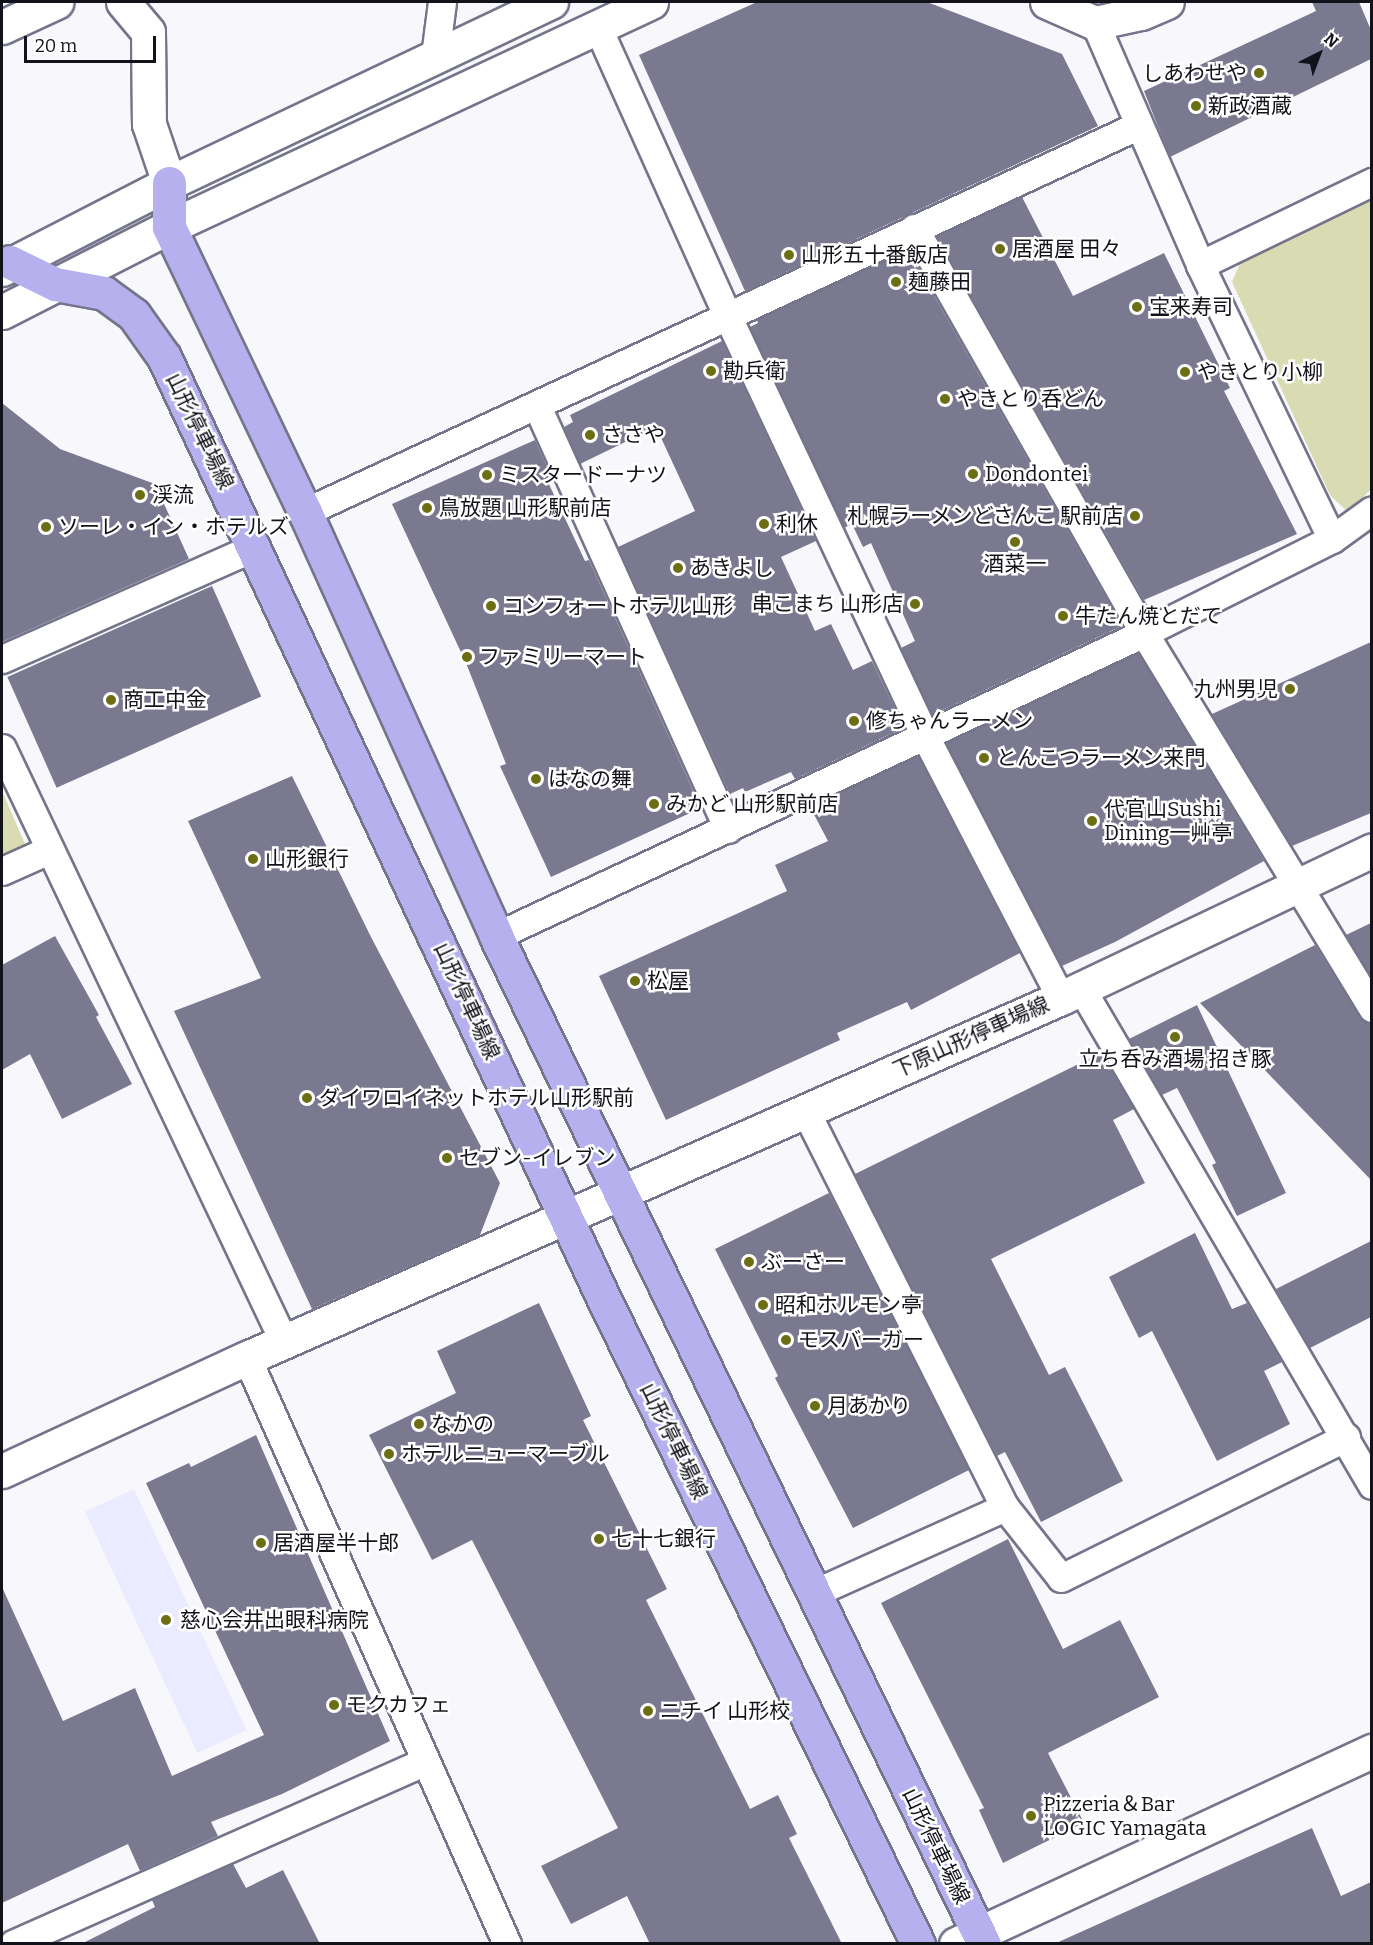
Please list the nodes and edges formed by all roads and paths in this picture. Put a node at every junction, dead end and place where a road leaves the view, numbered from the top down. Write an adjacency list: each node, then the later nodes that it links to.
1 (56, 2): 9 (street)
2 (123, 2): 14 (street)
3 (442, 2): 11 (lane)
4 (551, 2): 11 (street)
5 (651, 2): 10 (street)
6 (1047, 2): 8 (street)
7 (1167, 2): 8 (street)
8 (1095, 23): 12 (lane)
9 (2, 27)
10 (598, 28): 15 (street); 21 (lane)
11 (435, 56): 14 (street)
12 (1137, 126): 16 (lane); 18 (lane)
13 (1371, 182): 18 (lane)
14 (169, 183): 15 (main road, 山形停車場線); 17 (street)
15 (169, 227): 19 (street); 24 (main road, 山形停車場線)
16 (914, 228): 21 (lane); 27 (lane)
17 (4, 261): 19 (main road, 山形停車場線)
18 (1200, 265): 25 (lane)
19 (55, 284): 20 (street); 26 (main road, 山形停車場線)
20 (2, 312)
21 (728, 315): 22 (lane); 29 (lane)
22 (537, 406): 24 (lane); 31 (lane)
23 (1371, 510): 25 (lane)
24 (305, 512): 36 (main road, 山形停車場線)
25 (1332, 539): 27 (lane)
26 (255, 547): 28 (lane); 41 (main road, 山形停車場線)
27 (1144, 633): 29 (lane); 35 (lane)
28 (2, 659)
29 (925, 736): 31 (lane); 37 (lane)
30 (2, 748): 32 (lane)
31 (728, 829): 36 (lane)
32 (49, 850): 34 (lane); 42 (lane)
33 (1371, 850): 35 (street, 下原山形停車場線)
34 (2, 872)
35 (1298, 882): 37 (street, 下原山形停車場線); 38 (lane)
36 (496, 936): 40 (main road, 山形停車場線)
37 (1071, 993): 39 (street, 下原山形停車場線); 44 (lane)
38 (1371, 1008)
39 (805, 1110): 40 (street, 下原山形停車場線); 47 (lane)
40 (619, 1196): 41 (street, 下原山形停車場線); 48 (main road, 山形停車場線)
41 (568, 1219): 42 (street, 下原山形停車場線); 54 (main road, 山形停車場線)
42 (284, 1342): 43 (street, 下原山形停車場線)
43 (247, 1358): 45 (street, 下原山形停車場線); 50 (lane)
44 (1346, 1437): 46 (lane); 47 (lane)
45 (2, 1471)
46 (1371, 1485)
47 (1005, 1507): 48 (lane)
48 (813, 1593): 51 (main road, 山形停車場線)
49 (1371, 1751): 51 (street)
50 (424, 1762): 52 (lane); 53 (lane)
51 (973, 1940)
52 (13, 1944)
53 (507, 1944)
54 (918, 1944)

